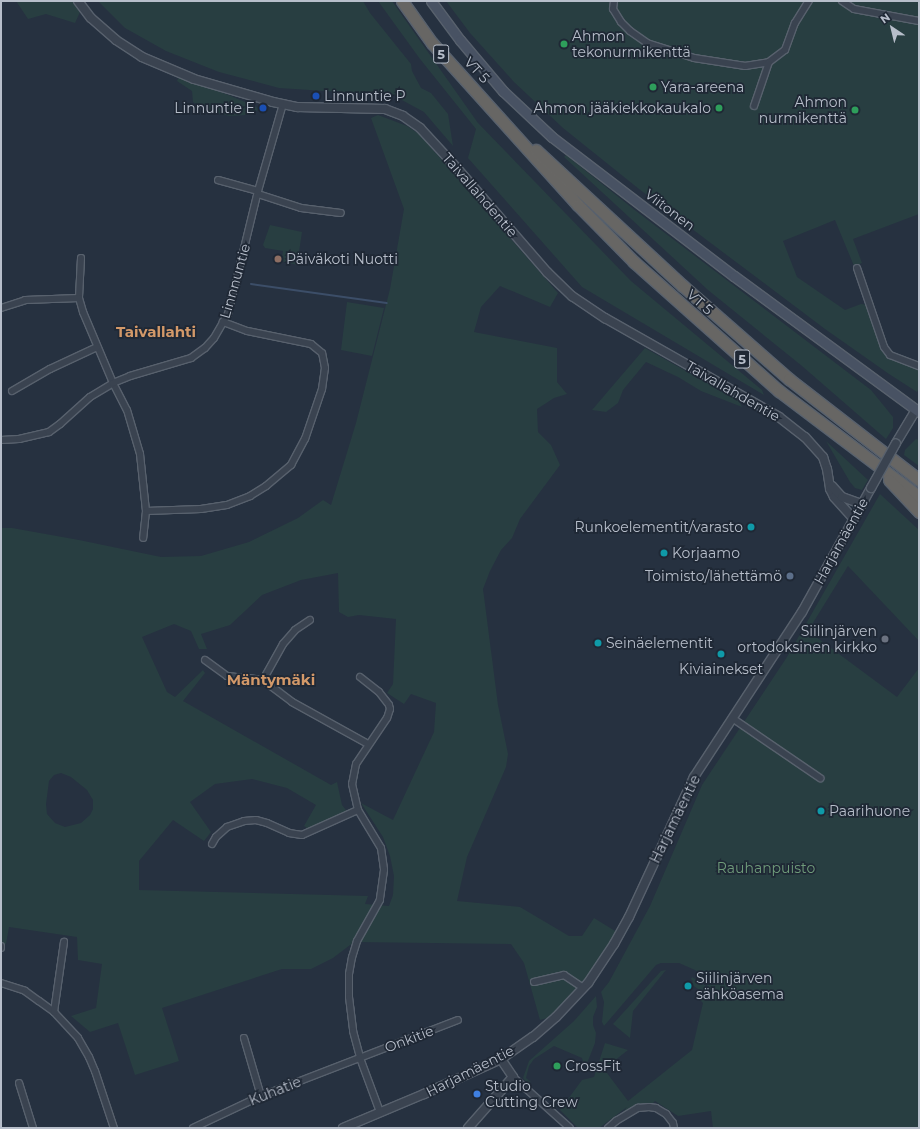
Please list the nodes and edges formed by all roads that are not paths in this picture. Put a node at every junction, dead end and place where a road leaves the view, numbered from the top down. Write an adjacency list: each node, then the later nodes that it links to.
1 (78, 1): 10 (street, Taivallahdentie)
2 (402, 1): 9 (highway, VT 5 / 5)
3 (431, 1): 24 (main road, Viitonen)
4 (614, 1): 8 (street)
5 (809, 1): 8 (street)
6 (842, 1): 7 (street)
7 (919, 21)
8 (769, 62): 11 (street)
9 (486, 103): 26 (highway, VT 5 / 5); 27 (highway, VT 5 / 5)
10 (283, 104): 13 (street, Linnnuntie); 28 (street, Taivallahdentie)
11 (754, 106)
12 (218, 180): 13 (street)
13 (258, 193): 14 (street); 19 (street, Linnnuntie)
14 (341, 213)
15 (81, 258): 17 (street)
16 (857, 268): 21 (street)
17 (79, 298): 18 (street); 20 (street)
18 (1, 308)
19 (223, 322): 22 (street, Linnnuntie); 31 (street)
20 (97, 347): 22 (street); 23 (street)
21 (919, 366)
22 (113, 383): 25 (street, Linnnuntie); 31 (street)
23 (12, 392)
24 (918, 411): 30 (street, Harjamäentie, bridge)
25 (1, 440)
26 (871, 461): 29 (highway, VT 5 / 5); 32 (highway)
27 (919, 480)
28 (831, 486): 30 (street); 33 (street, Taivallahdentie)
29 (919, 497)
30 (861, 504): 33 (street, Harjamäentie)
31 (146, 511): 34 (street)
32 (919, 512)
33 (853, 518): 39 (street, Harjamäentie)
34 (143, 538)
35 (310, 620): 38 (street)
36 (205, 660): 38 (street)
37 (360, 677): 40 (street)
38 (263, 680): 40 (street)
39 (732, 718): 41 (street); 47 (street, Harjamäentie)
40 (368, 744): 42 (street)
41 (820, 778)
42 (358, 810): 43 (street); 51 (street)
43 (212, 844)
44 (64, 942): 48 (street)
45 (534, 982): 47 (street)
46 (1, 983): 48 (street)
47 (583, 988): 52 (street, Harjamäentie)
48 (54, 1012): 58 (street)
49 (458, 1020): 51 (street, Onkitie)
50 (244, 1038): 55 (street)
51 (360, 1058): 55 (street, Kuhatie); 56 (street)
52 (501, 1059): 53 (street); 56 (street, Harjamäentie)
53 (513, 1077): 61 (street); 62 (street)
54 (19, 1083): 57 (street)
55 (261, 1096): 59 (street, Kuhatie)
56 (380, 1112): 60 (street, Harjamäentie)
57 (34, 1128)
58 (114, 1128)
59 (193, 1128)
60 (343, 1128)
61 (468, 1128)
62 (570, 1128)
63 (608, 1128): 64 (street)
64 (674, 1128)

